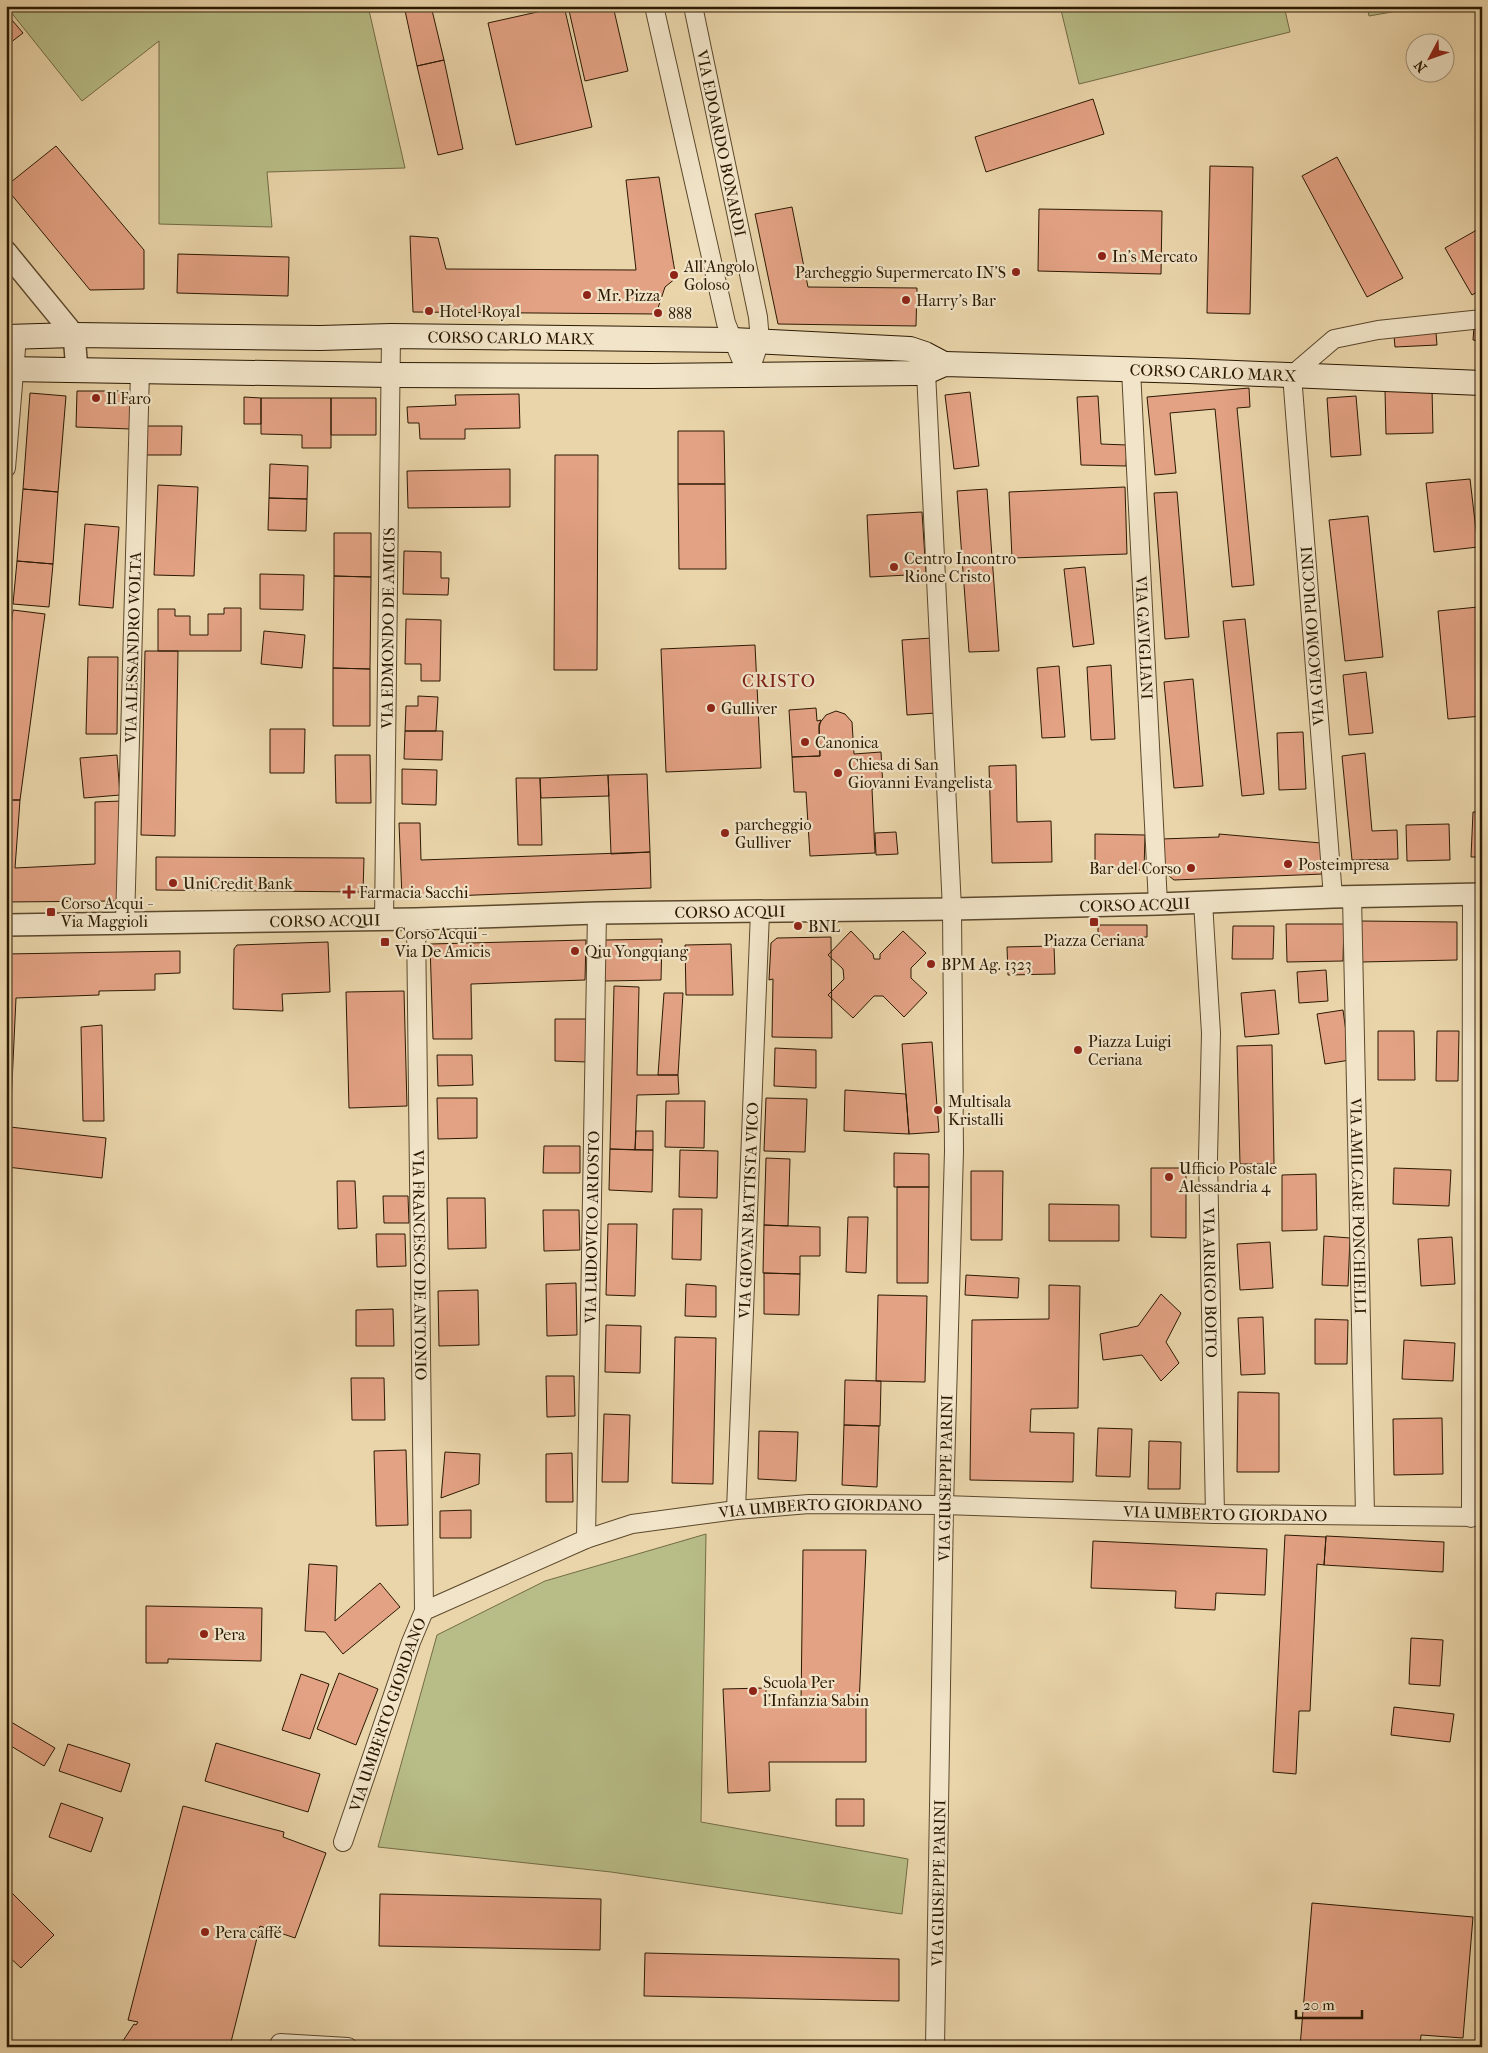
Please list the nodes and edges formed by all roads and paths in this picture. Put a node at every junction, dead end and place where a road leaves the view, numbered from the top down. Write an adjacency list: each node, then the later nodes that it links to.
1 (654, 6): 8 (street)
2 (694, 6): 9 (street, VIA EDOARDO BONARDI)
3 (6, 252): 5 (street)
4 (1482, 319): 16 (street)
5 (74, 335): 6 (main road, CORSO CARLO MARX); 7 (main road, CORSO CARLO MARX); 12 (street)
6 (391, 336): 8 (main road, CORSO CARLO MARX); 15 (street, VIA EDMONDO DE AMICIS)
7 (12, 337): 11 (street)
8 (732, 340): 9 (main road, CORSO CARLO MARX); 17 (street)
9 (760, 341): 10 (main road, CORSO CARLO MARX); 17 (street, VIA EDOARDO BONARDI)
10 (935, 368): 13 (main road, CORSO CARLO MARX); 17 (main road, CORSO CARLO MARX); 24 (street, VIA GIUSEPPE PARINI)
11 (10, 369): 12 (main road, CORSO CARLO MARX); 19 (street)
12 (77, 370): 14 (main road, CORSO CARLO MARX)
13 (1131, 370): 16 (main road, CORSO CARLO MARX); 23 (street, VIA GAVIGLIANI)
14 (140, 371): 15 (main road, CORSO CARLO MARX); 29 (street, VIA ALESSANDRO VOLTA)
15 (390, 374): 17 (main road, CORSO CARLO MARX); 28 (street, VIA EDMONDO DE AMICIS)
16 (1292, 375): 18 (main road, CORSO CARLO MARX); 21 (street, VIA GIACOMO PUCCINI)
17 (748, 376)
18 (1482, 383)
19 (6, 468)
20 (1477, 894): 21 (street, CORSO ACQUI); 35 (street)
21 (1342, 896): 22 (street, CORSO ACQUI); 34 (street, VIA AMILCARE PONCHIELLI)
22 (1203, 902): 23 (street, CORSO ACQUI); 33 (street, VIA ARRIGO BOITO)
23 (1158, 904): 24 (street, CORSO ACQUI)
24 (952, 909): 25 (street, CORSO ACQUI); 31 (street, VIA GIUSEPPE PARINI)
25 (760, 912): 26 (street, CORSO ACQUI); 32 (street, VIA GIOVAN BATTISTA VICO)
26 (597, 913): 27 (street, CORSO ACQUI); 36 (street, VIA LUDOVICO ARIOSTO)
27 (416, 919): 28 (street, CORSO ACQUI); 37 (street, VIA FRANCESCO DE ANTONIO)
28 (384, 920): 29 (street, CORSO ACQUI)
29 (125, 923): 30 (street, CORSO ACQUI)
30 (6, 925)
31 (944, 1505): 32 (street, VIA UMBERTO GIORDANO); 33 (street, VIA UMBERTO GIORDANO); 41 (street, VIA GIUSEPPE PARINI)
32 (736, 1510): 36 (street, VIA UMBERTO GIORDANO)
33 (1215, 1514): 34 (street, VIA UMBERTO GIORDANO)
34 (1365, 1515): 35 (street, VIA UMBERTO GIORDANO)
35 (1476, 1518)
36 (586, 1539): 37 (street, VIA UMBERTO GIORDANO)
37 (424, 1611): 38 (street, VIA UMBERTO GIORDANO)
38 (343, 1842)
39 (280, 2043): 40 (street)
40 (348, 2047)
41 (935, 2047)

